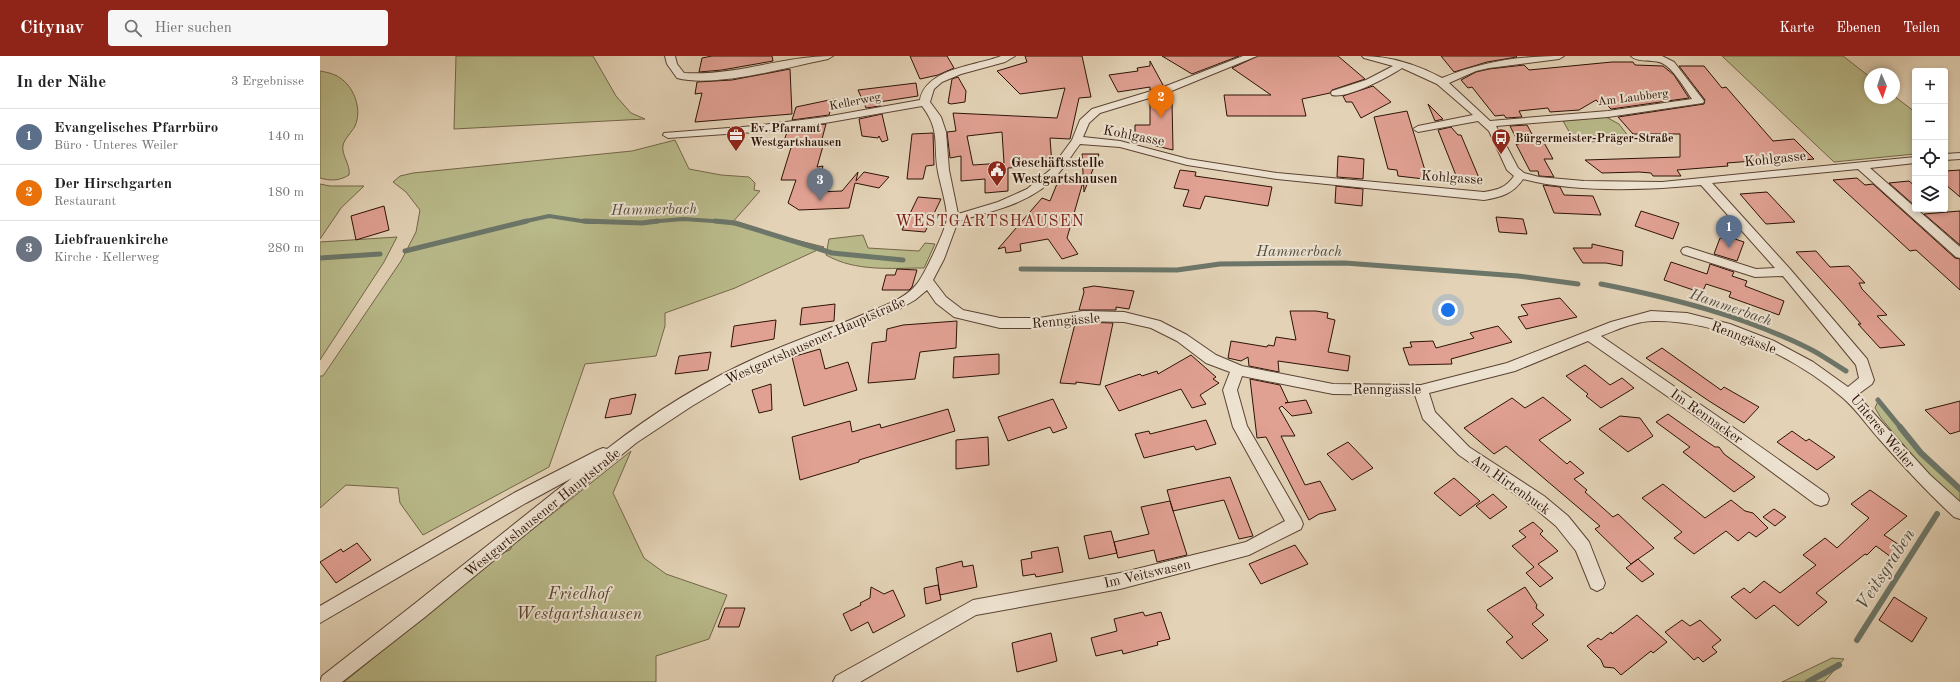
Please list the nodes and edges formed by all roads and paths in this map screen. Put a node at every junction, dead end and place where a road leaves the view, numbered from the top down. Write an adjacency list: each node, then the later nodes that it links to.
1 (670, 56): 2 (street)
2 (828, 56)
3 (1010, 56): 11 (street)
4 (1252, 56): 15 (street)
5 (1368, 56): 8 (street)
6 (1559, 56): 9 (street)
7 (1636, 56): 12 (street, Am Laubberg)
8 (1400, 65): 9 (street); 10 (street)
9 (1442, 82): 12 (street)
10 (1336, 92)
11 (925, 102): 14 (street, Kellerweg); 20 (street)
12 (1484, 120): 13 (street); 18 (street)
13 (1418, 129)
14 (668, 134)
15 (1077, 140): 18 (street, Kohlgasse); 20 (street)
16 (1912, 160): 17 (street, Kohlgasse)
17 (1860, 166): 19 (street, Kohlgasse); 22 (street)
18 (1520, 175): 19 (street, Kohlgasse)
19 (1704, 181): 23 (street, Unteres Weiler)
20 (953, 219): 24 (street, Westgartshausener Hauptstraße)
21 (1687, 251): 23 (street)
22 (1960, 254)
23 (1786, 272): 28 (street, Unteres Weiler)
24 (927, 281): 26 (street, Renngässle); 29 (street, Westgartshausener Hauptstraße)
25 (1590, 336): 27 (street, Renngässle); 28 (street, Renngässle); 30 (street, Im Rennacker)
26 (1238, 370): 27 (street, Renngässle); 35 (street, Im Veitswasen)
27 (1421, 390): 32 (street, Am Hirtenbuck)
28 (1848, 394): 31 (street, Unteres Weiler)
29 (632, 439): 33 (street); 34 (street, Westgartshausener Hauptstraße)
30 (1821, 499)
31 (1960, 512)
32 (1596, 583)
33 (320, 615)
34 (328, 682)
35 (842, 682)

